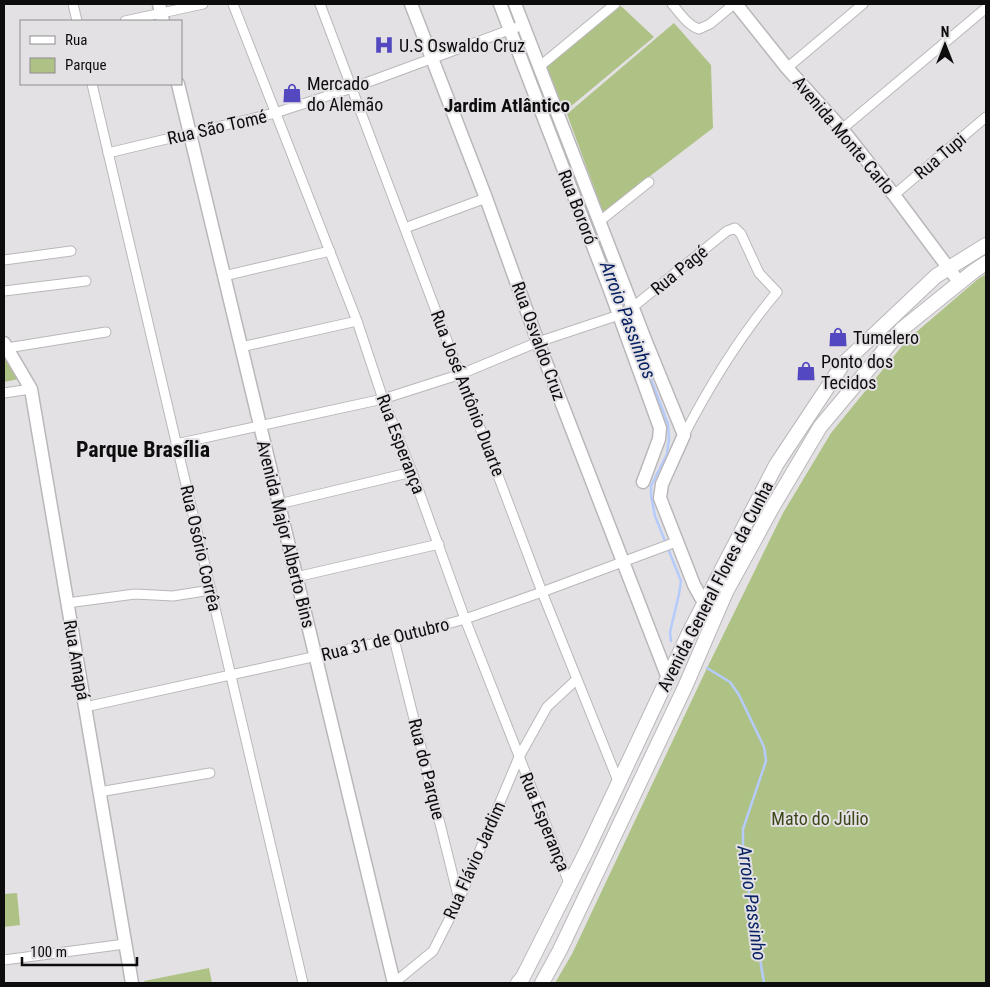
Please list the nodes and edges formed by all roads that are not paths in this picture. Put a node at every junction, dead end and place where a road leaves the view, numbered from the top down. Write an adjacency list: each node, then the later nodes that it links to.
1 (73, 4): 14 (street)
2 (203, 4): 13 (street)
3 (233, 4): 23 (street, Rua Esperança)
4 (320, 4): 22 (street, Rua José Antônio Duarte)
5 (411, 4): 17 (street, Rua Osvaldo Cruz)
6 (500, 4): 16 (street, Rua Bororó)
7 (515, 4): 16 (street)
8 (615, 4): 18 (street)
9 (672, 4): 10 (street)
10 (735, 4): 19 (street, Avenida Monte Carlo)
11 (863, 4): 19 (street)
12 (986, 8): 25 (street)
13 (161, 13): 15 (street)
14 (77, 20)
15 (130, 20)
16 (516, 27): 17 (street, Rua São Tomé); 18 (street); 44 (street, Rua Bororó)
17 (432, 58): 22 (street, Rua São Tomé); 30 (street, Rua Osvaldo Cruz)
18 (539, 67): 31 (street)
19 (787, 68): 25 (street, Avenida Monte Carlo)
20 (92, 85): 27 (street, Rua Osório Corrêa)
21 (178, 85): 26 (street, Avenida Major Alberto Bins)
22 (352, 88): 23 (street, Rua São Tomé); 32 (street, Rua José Antônio Duarte)
23 (275, 113): 26 (street, Rua São Tomé); 35 (street, Rua Esperança)
24 (986, 117): 29 (street, Rua Tupi)
25 (842, 129): 29 (street, Avenida Monte Carlo)
26 (190, 133): 27 (street, Rua São Tomé); 39 (street, Avenida Major Alberto Bins)
27 (108, 153): 56 (street, Rua Osório Corrêa)
28 (649, 182): 31 (street)
29 (894, 195): 38 (street, Avenida Monte Carlo)
30 (486, 198): 32 (street); 47 (street, Rua Osvaldo Cruz)
31 (600, 221): 43 (street)
32 (406, 228): 50 (street, Rua José Antônio Duarte)
33 (986, 245): 38 (main road, Avenida General Flores da Cunha)
34 (71, 251): 36 (street)
35 (330, 251): 39 (street); 45 (street, Rua Esperança)
36 (4, 260)
37 (986, 263): 41 (main road, Avenida General Flores da Cunha)
38 (949, 268): 41 (street, Avenida Monte Carlo); 68 (main road, Avenida General Flores da Cunha)
39 (224, 276): 49 (street, Avenida Major Alberto Bins)
40 (86, 281): 42 (street)
41 (959, 282): 66 (main road, Avenida General Flores da Cunha)
42 (4, 291)
43 (633, 307): 44 (street, Rua Pagé); 55 (street); 55 (street, Rua Pagé)
44 (620, 314): 47 (street, Rua Pagé); 55 (street, Rua Bororó)
45 (357, 321): 49 (street); 53 (street, Rua Esperança)
46 (106, 332): 48 (street)
47 (538, 342): 50 (street, Rua Pagé); 62 (street, Rua Osvaldo Cruz)
48 (5, 346): 51 (street, Rua Amapá)
49 (241, 347): 54 (street, Avenida Major Alberto Bins)
50 (461, 374): 53 (street, Rua Pagé); 65 (street, Rua José Antônio Duarte)
51 (32, 389): 52 (street); 67 (street, Rua Amapá)
52 (4, 394)
53 (383, 399): 54 (street, Rua Pagé); 57 (street, Rua Esperança)
54 (260, 426): 56 (street, Rua Pagé); 59 (street, Avenida Major Alberto Bins)
55 (673, 440): 58 (street); 60 (street)
56 (176, 444): 64 (street, Rua Osório Corrêa)
57 (412, 472): 59 (street); 61 (street, Rua Esperança)
58 (643, 482)
59 (279, 504): 63 (street, Avenida Major Alberto Bins)
60 (673, 543): 62 (street, Rua 31 de Outubro); 68 (street)
61 (439, 544): 63 (street); 69 (street, Rua Esperança)
62 (623, 561): 65 (street, Rua 31 de Outubro); 73 (street, Rua Osvaldo Cruz)
63 (296, 577): 71 (street, Avenida Major Alberto Bins)
64 (211, 590): 67 (street); 72 (street, Rua Osório Corrêa)
65 (542, 592): 69 (street, Rua 31 de Outubro); 74 (street, Rua José Antônio Duarte)
66 (726, 592): 68 (main road); 75 (main road, Avenida General Flores da Cunha)
67 (68, 603): 76 (street, Rua Amapá)
68 (704, 603): 73 (main road, Avenida General Flores da Cunha)
69 (466, 619): 70 (street, Rua 31 de Outubro); 77 (street, Rua Esperança)
70 (394, 639): 71 (street, Rua 31 de Outubro); 82 (street, Rua do Parque)
71 (316, 656): 72 (street, Rua 31 de Outubro); 87 (street, Avenida Major Alberto Bins)
72 (230, 675): 76 (street, Rua 31 de Outubro); 86 (street, Rua Osório Corrêa)
73 (668, 678): 75 (main road); 79 (main road, Avenida General Flores da Cunha)
74 (577, 679): 77 (street, Rua Flávio Jardim); 79 (street, Rua José Antônio Duarte)
75 (685, 688): 89 (main road, Avenida General Flores da Cunha)
76 (85, 707): 80 (street, Rua Amapá)
77 (519, 757): 81 (street, Rua Esperança); 82 (street, Rua Flávio Jardim)
78 (210, 773): 80 (street)
79 (618, 781): 81 (main road, Avenida General Flores da Cunha)
80 (100, 792): 83 (street, Rua Amapá)
81 (569, 883): 88 (main road, Avenida General Flores da Cunha)
82 (459, 900): 87 (street, Rua Flávio Jardim)
83 (125, 944): 84 (street); 85 (street, Rua Amapá)
84 (4, 960)
85 (132, 983)
86 (303, 983)
87 (394, 983)
88 (518, 983)
89 (542, 983)

